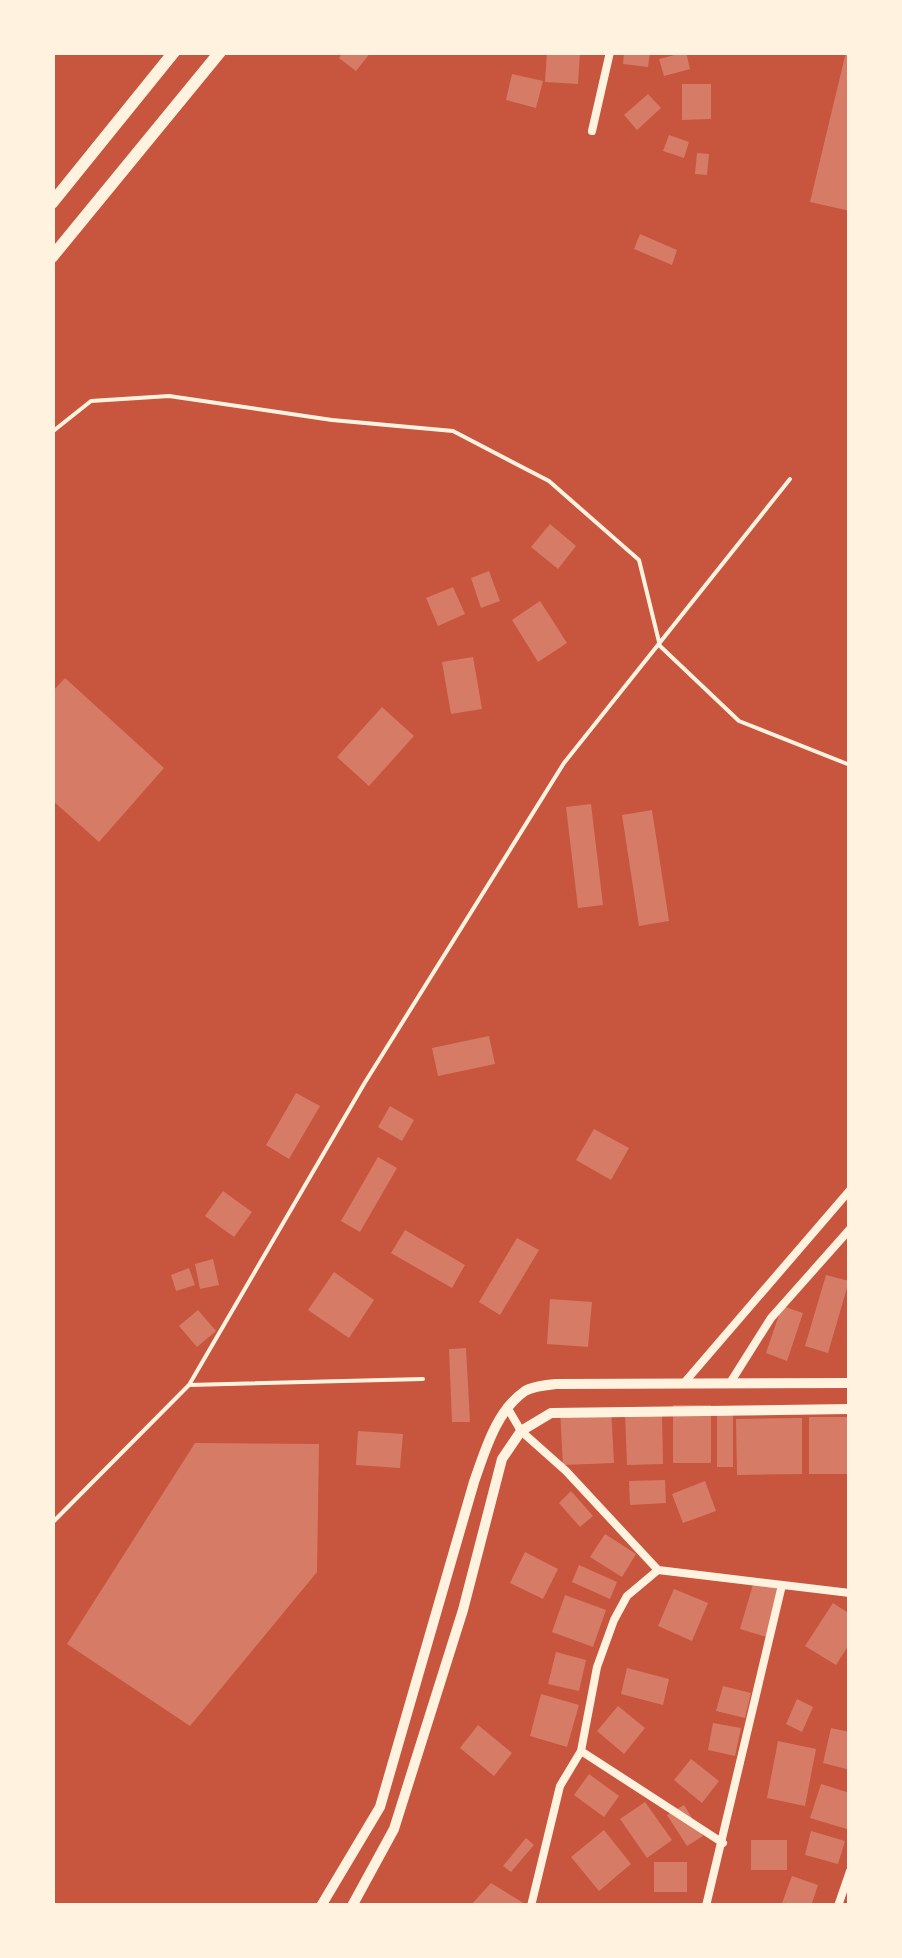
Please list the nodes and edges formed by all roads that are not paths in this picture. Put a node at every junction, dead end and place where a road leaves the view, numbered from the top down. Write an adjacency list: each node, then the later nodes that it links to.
1 (174, 52): 5 (highway)
2 (220, 52): 6 (highway)
3 (610, 52): 4 (street)
4 (592, 131)
5 (52, 203)
6 (52, 256)
7 (52, 432): 9 (lane)
8 (790, 479): 9 (lane)
9 (660, 646): 10 (lane); 17 (lane)
10 (850, 765)
11 (850, 1190): 15 (street)
12 (850, 1229): 16 (street)
13 (423, 1379): 17 (lane)
14 (850, 1383): 16 (street)
15 (684, 1384): 16 (street); 18 (street)
16 (730, 1384)
17 (189, 1385): 21 (lane)
18 (507, 1408): 20 (street); 29 (street)
19 (850, 1410): 20 (street)
20 (521, 1431): 22 (street); 30 (street)
21 (52, 1523)
22 (658, 1570): 23 (street); 25 (street)
23 (782, 1585): 24 (street); 26 (street)
24 (850, 1593)
25 (580, 1750): 26 (street); 31 (street)
26 (722, 1843): 32 (street)
27 (850, 1871): 28 (street)
28 (847, 1890): 33 (street)
29 (321, 1906)
30 (352, 1906)
31 (532, 1906)
32 (706, 1906)
33 (838, 1906)

